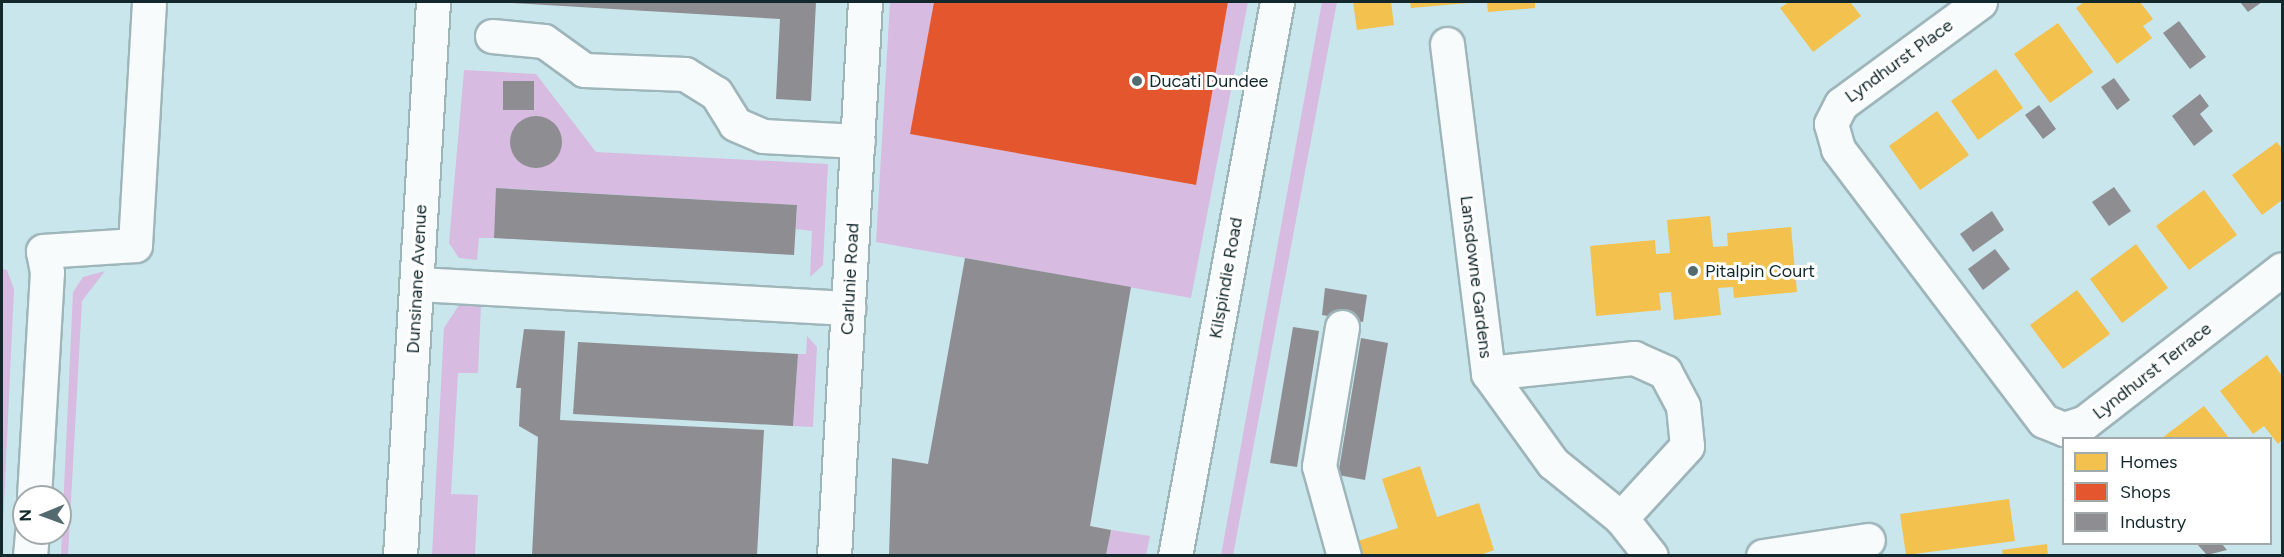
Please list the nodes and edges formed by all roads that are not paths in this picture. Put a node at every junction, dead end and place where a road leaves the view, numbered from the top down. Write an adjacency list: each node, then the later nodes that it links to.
1 (149, 2): 15 (street)
2 (433, 2): 11 (street, Dunsinane Avenue)
3 (865, 2): 8 (street, Carlunie Road)
4 (1277, 2): 20 (street, Kilspindie Road)
5 (1980, 2): 10 (street, Lyndhurst Place)
6 (492, 36): 8 (street)
7 (1447, 44): 14 (street, Lansdowne Gardens)
8 (858, 141): 12 (street, Carlunie Road)
9 (2283, 269): 10 (street, Lyndhurst Terrace)
10 (1933, 277)
11 (417, 284): 12 (street); 18 (street, Dunsinane Avenue)
12 (848, 308): 19 (street, Carlunie Road)
13 (1342, 327): 21 (street)
14 (1488, 373): 16 (street, Lansdowne Gardens); 16 (street)
15 (35, 485)
16 (1620, 518): 22 (street, Lansdowne Gardens)
17 (1868, 540): 23 (street)
18 (400, 555)
19 (834, 555)
20 (1175, 555)
21 (1344, 555)
22 (1651, 555)
23 (1763, 555)

